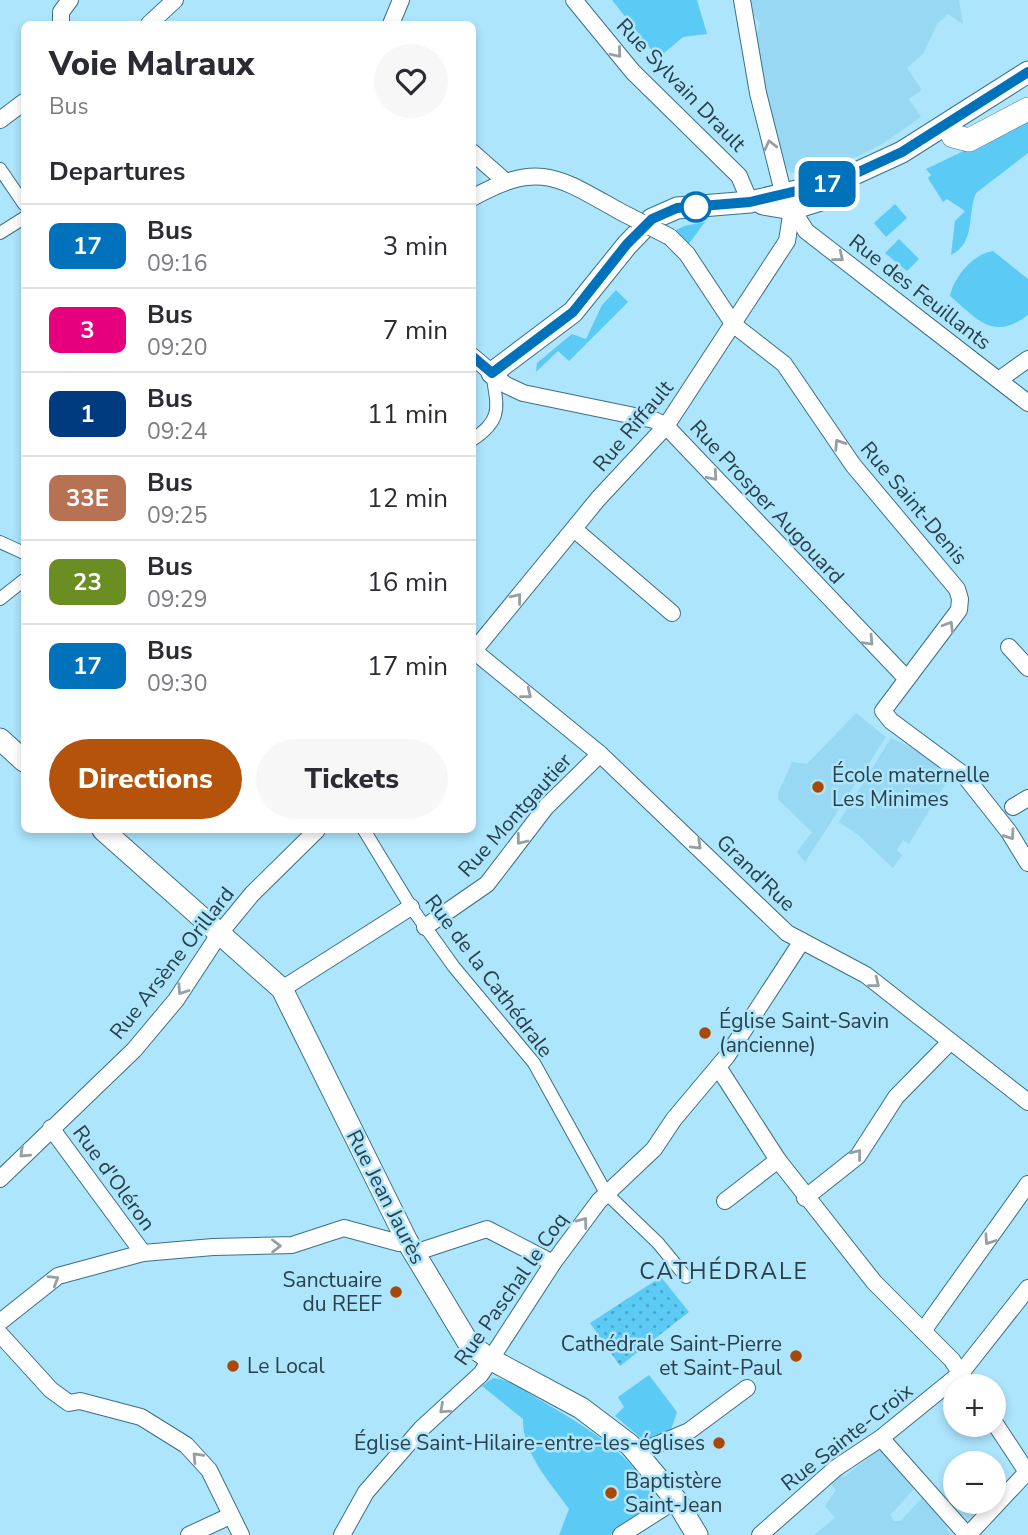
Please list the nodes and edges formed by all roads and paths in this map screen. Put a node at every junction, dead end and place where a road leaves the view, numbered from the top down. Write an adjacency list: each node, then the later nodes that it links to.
1 (69, 0): 6 (street)
2 (175, 0): 7 (street)
3 (401, 0): 8 (street)
4 (574, 0): 20 (street, Rue Sylvain Drault, one-way to 20)
5 (742, 0): 21 (street, one-way to 5)
6 (61, 21)
7 (152, 21)
8 (392, 21)
9 (1028, 72): 21 (street)
10 (1028, 85): 14 (street)
11 (21, 104): 13 (street)
12 (1028, 109): 14 (main road)
13 (0, 120)
14 (953, 136): 21 (street)
15 (476, 156): 17 (street)
16 (0, 169): 19 (street)
17 (505, 181): 18 (street); 24 (street, Rue Saint-Denis, bridge)
18 (476, 196)
19 (21, 200)
20 (750, 202): 21 (street); 27 (street)
21 (788, 202): 24 (street, Rue Riffault); 28 (street, Rue des Feuillants, one-way to 28)
22 (21, 220): 23 (street)
23 (0, 233)
24 (734, 325): 30 (street, Rue Riffault); 42 (street, Rue Saint-Denis, one-way to 24)
25 (476, 359): 27 (street, Rue Prosper Augouard)
26 (1028, 359): 28 (street)
27 (492, 373): 30 (street, Rue Prosper Augouard); 31 (street)
28 (1000, 379): 29 (street, Rue des Feuillants)
29 (1028, 403)
30 (666, 426): 32 (street, Rue Riffault); 42 (street, Rue Prosper Augouard, one-way to 42)
31 (476, 437)
32 (574, 529): 37 (street); 38 (street, Rue Riffault, one-way to 32)
33 (0, 542): 34 (street)
34 (21, 552)
35 (21, 582): 36 (street)
36 (0, 599)
37 (672, 613)
38 (476, 647)
39 (1009, 647): 41 (street)
40 (476, 653): 44 (street, Grand'Rue, one-way to 44)
41 (1028, 668)
42 (906, 679): 51 (street, Rue Saint-Denis, one-way to 51)
43 (0, 739): 45 (street)
44 (600, 754): 53 (street, Rue Montgautier, one-way to 53); 55 (street, Grand'Rue, one-way to 55)
45 (21, 758)
46 (1028, 798): 47 (street)
47 (1013, 807)
48 (106, 833): 54 (street, Rue Jean Jaurès)
49 (314, 833): 54 (street, Rue Arsène Orillard)
50 (365, 833): 52 (street, Rue de la Cathédrale)
51 (1028, 863)
52 (411, 907): 53 (street, Rue de la Cathédrale); 56 (street)
53 (425, 927): 64 (street, Rue de la Cathédrale)
54 (220, 933): 56 (street, Rue Jean Jaurès); 60 (street, Rue Arsène Orillard, one-way to 60)
55 (802, 941): 57 (street, Grand'Rue, one-way to 57); 58 (street, Rue Paschal le Coq)
56 (282, 989): 67 (street, Rue Jean Jaurès)
57 (949, 1043): 59 (street, Grand'Rue); 65 (street, one-way to 57)
58 (718, 1067): 61 (street); 64 (street, Rue Paschal le Coq)
59 (1028, 1102)
60 (51, 1128): 62 (street, Rue Arsène Orillard, one-way to 62); 68 (street, Rue d'Oléron)
61 (778, 1160): 65 (street); 66 (street)
62 (0, 1180)
63 (1028, 1184): 73 (street, one-way to 73)
64 (606, 1193): 69 (street, Rue Paschal le Coq, one-way to 64); 70 (street, Rue de la Cathédrale)
65 (806, 1198): 73 (street)
66 (725, 1200)
67 (410, 1247): 68 (street, one-way to 67); 69 (street); 75 (street, Rue Jean Jaurès)
68 (143, 1253): 72 (street, one-way to 68)
69 (553, 1263): 75 (street, Rue Paschal le Coq)
70 (686, 1277)
71 (1028, 1288): 77 (street, Rue Sainte-Croix)
72 (0, 1322)
73 (923, 1331): 76 (street)
74 (0, 1334): 84 (street, one-way to 74)
75 (490, 1359): 82 (street, Rue Jean Jaurès); 88 (street, Rue Paschal le Coq, one-way to 88)
76 (961, 1374)
77 (968, 1374)
78 (747, 1388): 82 (street)
79 (943, 1394): 81 (street, Rue Sainte-Croix)
80 (1004, 1437): 91 (street)
81 (881, 1438): 90 (street, Rue Sainte-Croix); 91 (street)
82 (637, 1453): 83 (street, Rue Jean Jaurès)
83 (676, 1500): 85 (street); 89 (street, Rue Jean Jaurès)
84 (230, 1516): 86 (street); 87 (street)
85 (631, 1533)
86 (189, 1535)
87 (241, 1535)
88 (342, 1535)
89 (697, 1535)
90 (760, 1535)
91 (968, 1535)

